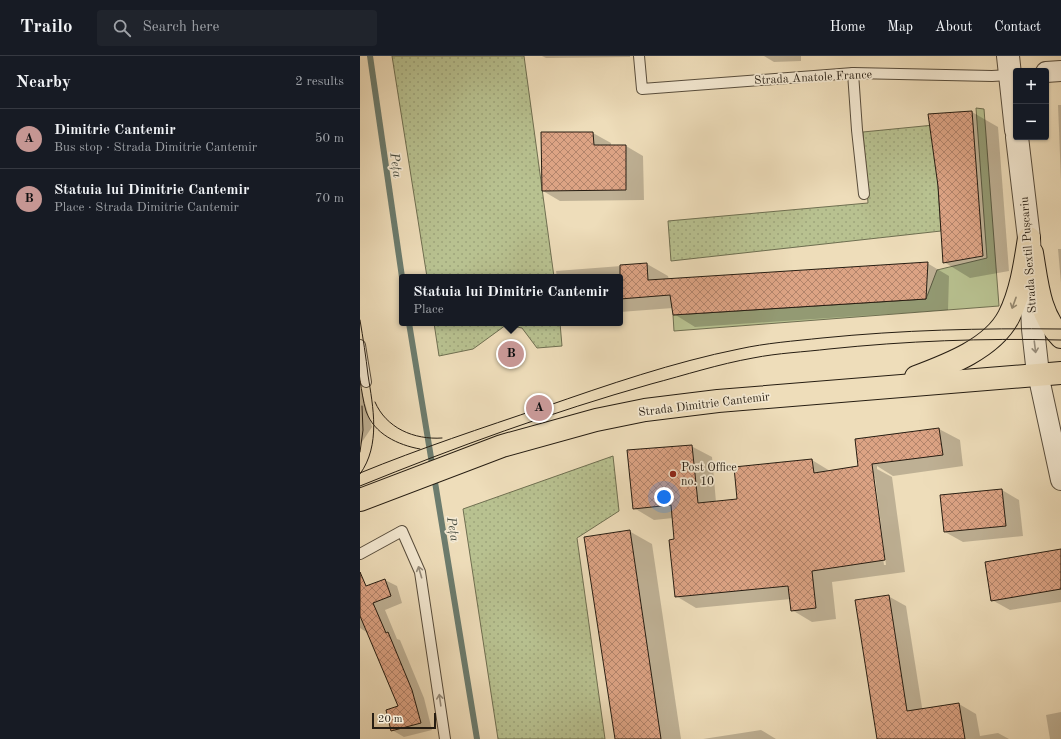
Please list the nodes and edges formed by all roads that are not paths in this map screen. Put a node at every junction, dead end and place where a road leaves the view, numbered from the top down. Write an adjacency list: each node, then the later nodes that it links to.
1 (639, 56): 5 (lane, Strada Anatole France)
2 (1011, 68): 5 (lane, Strada Anatole France); 6 (street)
3 (1061, 71): 4 (street)
4 (1049, 72)
5 (853, 73): 8 (lane)
6 (1014, 104)
7 (1017, 140): 9 (street, Strada Sextil Pușcariu)
8 (864, 194)
9 (1029, 238): 10 (main road); 13 (street, Strada Sextil Pușcariu, one-way to 13); 15 (main road, one-way to 15)
10 (1061, 337)
11 (360, 345): 14 (lane)
12 (1061, 373): 13 (main road, Strada Dimitrie Cantemir)
13 (1038, 374): 15 (main road, Strada Dimitrie Cantemir); 16 (street)
14 (366, 382)
15 (889, 386): 17 (main road, Strada Dimitrie Cantemir)
16 (1061, 480)
17 (360, 500)
18 (360, 554): 19 (lane, one-way to 18)
19 (445, 739)

